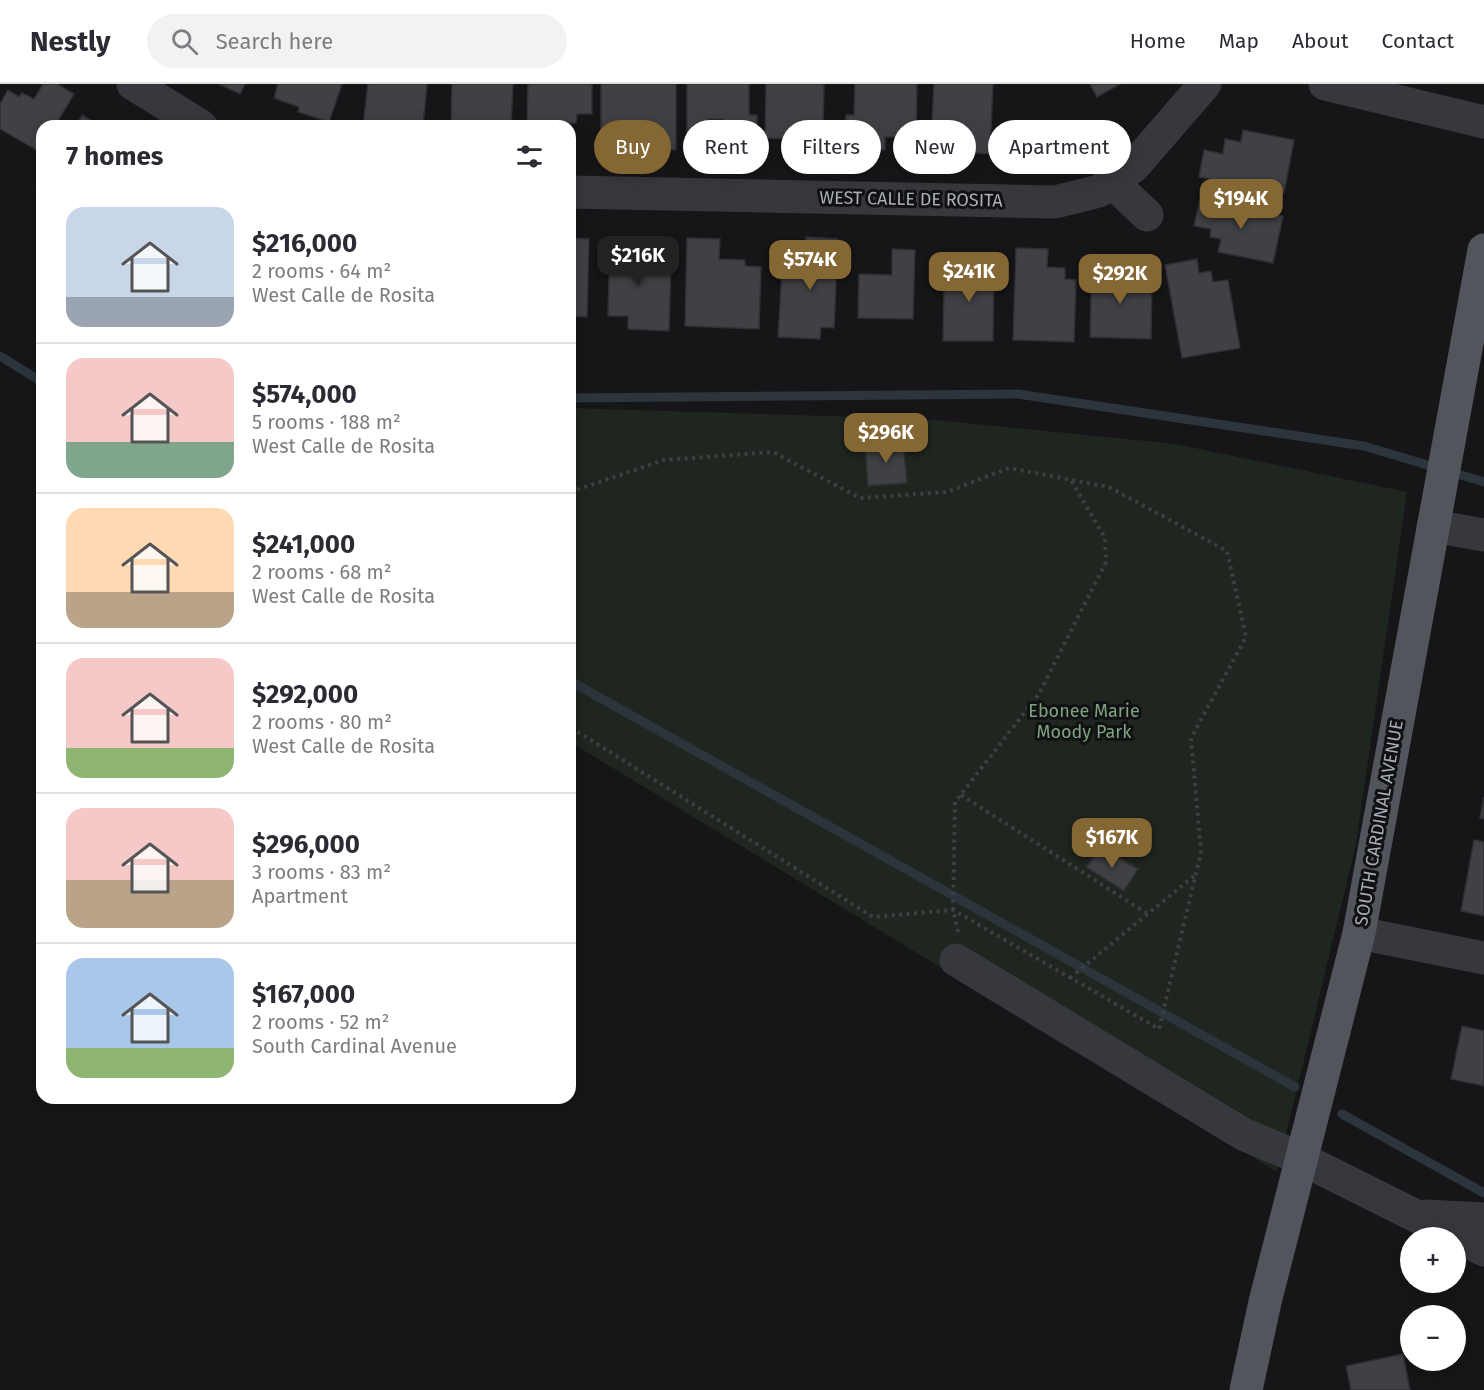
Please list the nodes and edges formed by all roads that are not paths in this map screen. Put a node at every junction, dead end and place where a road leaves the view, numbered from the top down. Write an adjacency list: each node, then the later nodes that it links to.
1 (133, 84): 4 (street)
2 (1205, 84): 6 (street, WEST CALLE DE ROSITA)
3 (1325, 84): 5 (street)
4 (191, 120)
5 (1484, 122)
6 (1112, 182): 7 (street, WEST CALLE DE ROSITA); 8 (street)
7 (576, 192)
8 (1147, 215)
9 (1484, 249): 10 (main road, SOUTH CARDINAL AVENUE)
10 (1433, 526): 11 (street); 12 (main road, SOUTH CARDINAL AVENUE)
11 (1484, 535)
12 (1359, 933): 13 (street); 15 (main road, SOUTH CARDINAL AVENUE)
13 (1484, 958)
14 (960, 963): 15 (street)
15 (1302, 1159): 16 (street); 19 (main road, SOUTH CARDINAL AVENUE)
16 (1414, 1215): 17 (street); 18 (street)
17 (1484, 1219)
18 (1484, 1250)
19 (1246, 1390)

